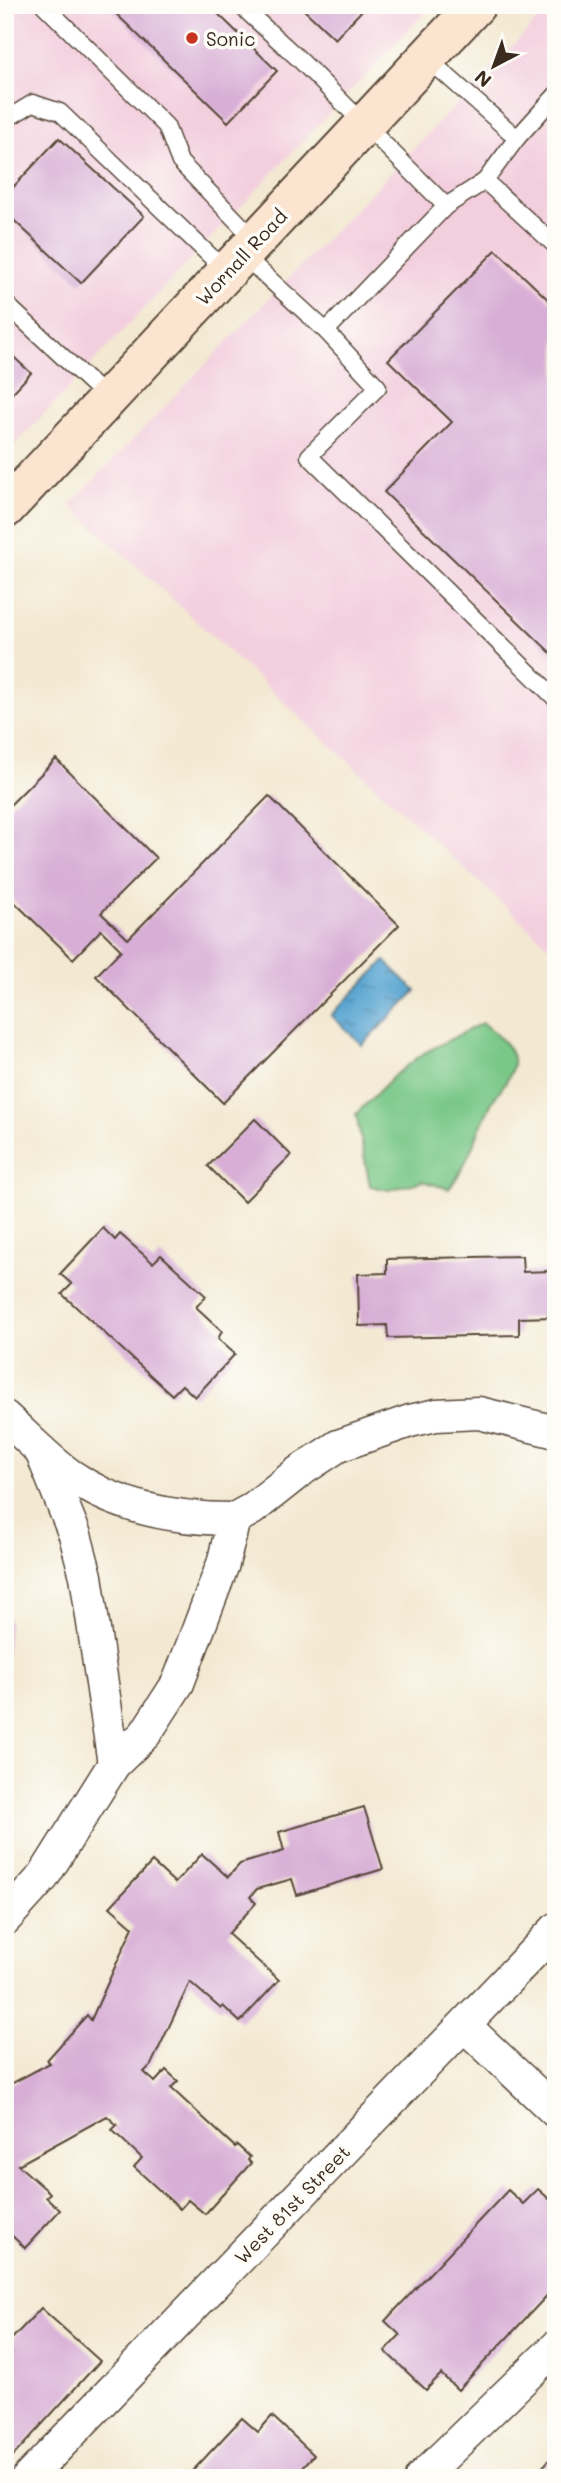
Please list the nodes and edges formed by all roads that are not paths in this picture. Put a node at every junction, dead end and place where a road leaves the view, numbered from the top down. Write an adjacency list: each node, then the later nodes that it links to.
1 (44, 5): 12 (lane)
2 (240, 5): 7 (lane)
3 (476, 5): 4 (main road, Wornall Road)
4 (427, 58): 7 (main road, Wornall Road); 8 (lane)
5 (556, 95): 8 (lane)
6 (5, 120): 12 (lane)
7 (365, 124): 10 (lane); 12 (main road, Wornall Road)
8 (517, 138): 9 (lane)
9 (485, 181): 10 (lane); 11 (lane)
10 (446, 206): 14 (lane)
11 (556, 246)
12 (242, 256): 14 (lane); 15 (main road, Wornall Road)
13 (5, 303): 15 (lane)
14 (326, 331): 17 (lane)
15 (108, 399): 16 (main road, Wornall Road)
16 (8, 500)
17 (556, 699)
18 (5, 1417): 20 (street)
19 (556, 1432): 21 (street)
20 (41, 1451): 21 (street); 22 (street)
21 (234, 1518): 22 (street)
22 (114, 1764): 23 (street)
23 (5, 1919)
24 (556, 1929): 25 (street, West 81st Street)
25 (465, 2026): 26 (street); 28 (street, West 81st Street)
26 (556, 2112)
27 (556, 2347): 29 (street)
28 (28, 2478)
29 (422, 2478)

